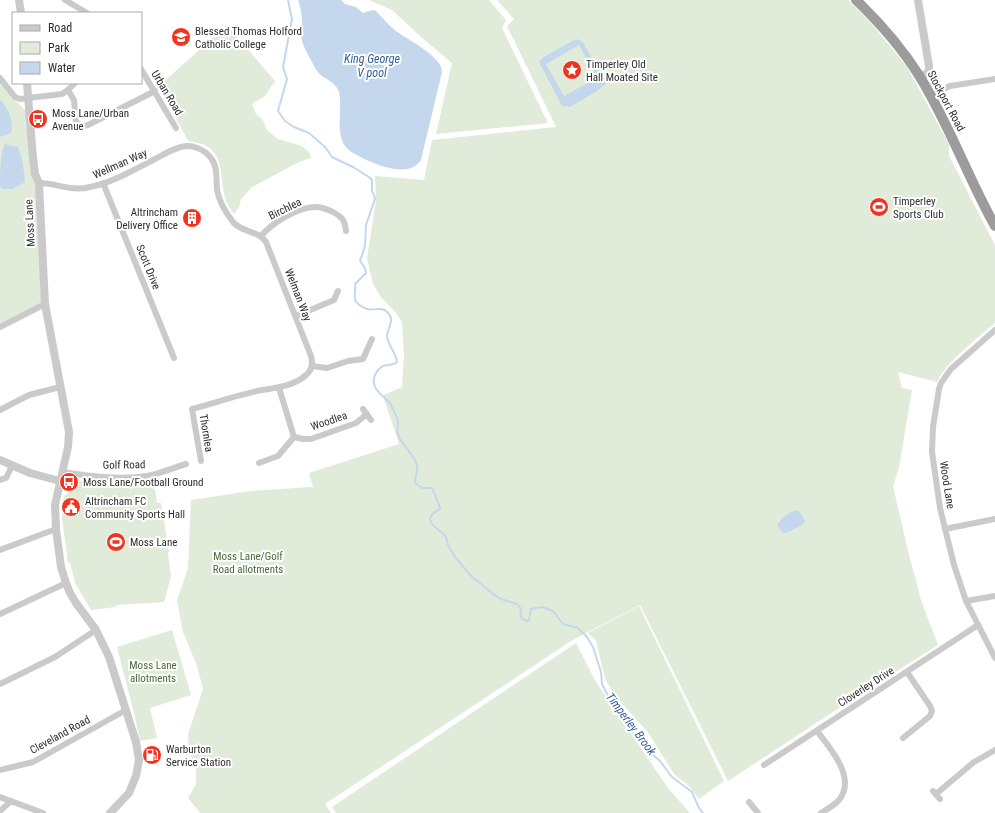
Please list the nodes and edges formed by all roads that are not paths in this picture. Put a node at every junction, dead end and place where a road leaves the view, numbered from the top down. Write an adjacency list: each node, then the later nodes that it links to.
1 (19, 0): 5 (street)
2 (65, 0): 6 (street)
3 (856, 0): 9 (highway, Stockport Road)
4 (918, 0): 9 (street)
5 (21, 12)
6 (85, 12)
7 (142, 71): 14 (street, Urban Road)
8 (0, 78): 16 (street)
9 (921, 78): 15 (highway, Stockport Road)
10 (995, 80): 15 (street)
11 (27, 84): 16 (street, Moss Lane)
12 (74, 84): 13 (street)
13 (68, 90): 14 (street); 16 (street)
14 (155, 91): 17 (street, Urban Road)
15 (931, 97): 20 (highway, Stockport Road)
16 (28, 99): 18 (street, Moss Lane)
17 (176, 128)
18 (39, 183): 19 (street, Wellman Way); 24 (street, Moss Lane)
19 (103, 183): 22 (street, Wellman Way); 29 (street, Scott Drive)
20 (995, 226)
21 (346, 231): 22 (street, Birchlea)
22 (261, 236): 25 (street, Welman Way)
23 (338, 291): 25 (street)
24 (45, 304): 26 (street); 31 (street, Moss Lane)
25 (296, 316): 30 (street, Welman Way)
26 (0, 327)
27 (995, 330): 46 (street, Wood Lane)
28 (372, 339): 30 (street)
29 (174, 358)
30 (312, 366): 32 (street)
31 (60, 387): 33 (street); 41 (street, Moss Lane)
32 (278, 388): 35 (street); 37 (street, Thornlea)
33 (0, 410)
34 (367, 414): 35 (street, Woodlea)
35 (294, 438): 38 (street)
36 (0, 460): 40 (street)
37 (200, 461)
38 (259, 463)
39 (186, 464): 41 (street, Golf Road)
40 (12, 466): 42 (street); 43 (street)
41 (62, 472): 43 (street, Moss Lane)
42 (0, 480)
43 (60, 481): 45 (street, Moss Lane)
44 (995, 519): 46 (street)
45 (56, 529): 47 (street); 48 (street, Moss Lane)
46 (945, 529): 50 (street, Wood Lane)
47 (0, 550)
48 (66, 583): 51 (street); 53 (street, Moss Lane)
49 (995, 596): 50 (street)
50 (966, 601): 52 (street, Wood Lane)
51 (0, 614)
52 (978, 625): 54 (street, Wood Lane); 55 (street, Cloverley Drive)
53 (96, 630): 56 (street); 57 (street, Moss Lane)
54 (995, 658)
55 (907, 672): 58 (street, Cloverley Drive); 59 (street)
56 (0, 684)
57 (126, 710): 62 (street, Cleveland Road); 67 (street, Moss Lane)
58 (817, 731): 61 (street, Cloverley Drive); 72 (street)
59 (903, 738)
60 (995, 750): 63 (street)
61 (764, 765)
62 (0, 770)
63 (936, 795)
64 (0, 797): 65 (street)
65 (11, 801): 68 (street); 70 (street)
66 (749, 802): 69 (street)
67 (119, 810): 71 (street, Moss Lane)
68 (0, 811)
69 (760, 812)
70 (43, 813)
71 (110, 813)
72 (821, 813)

